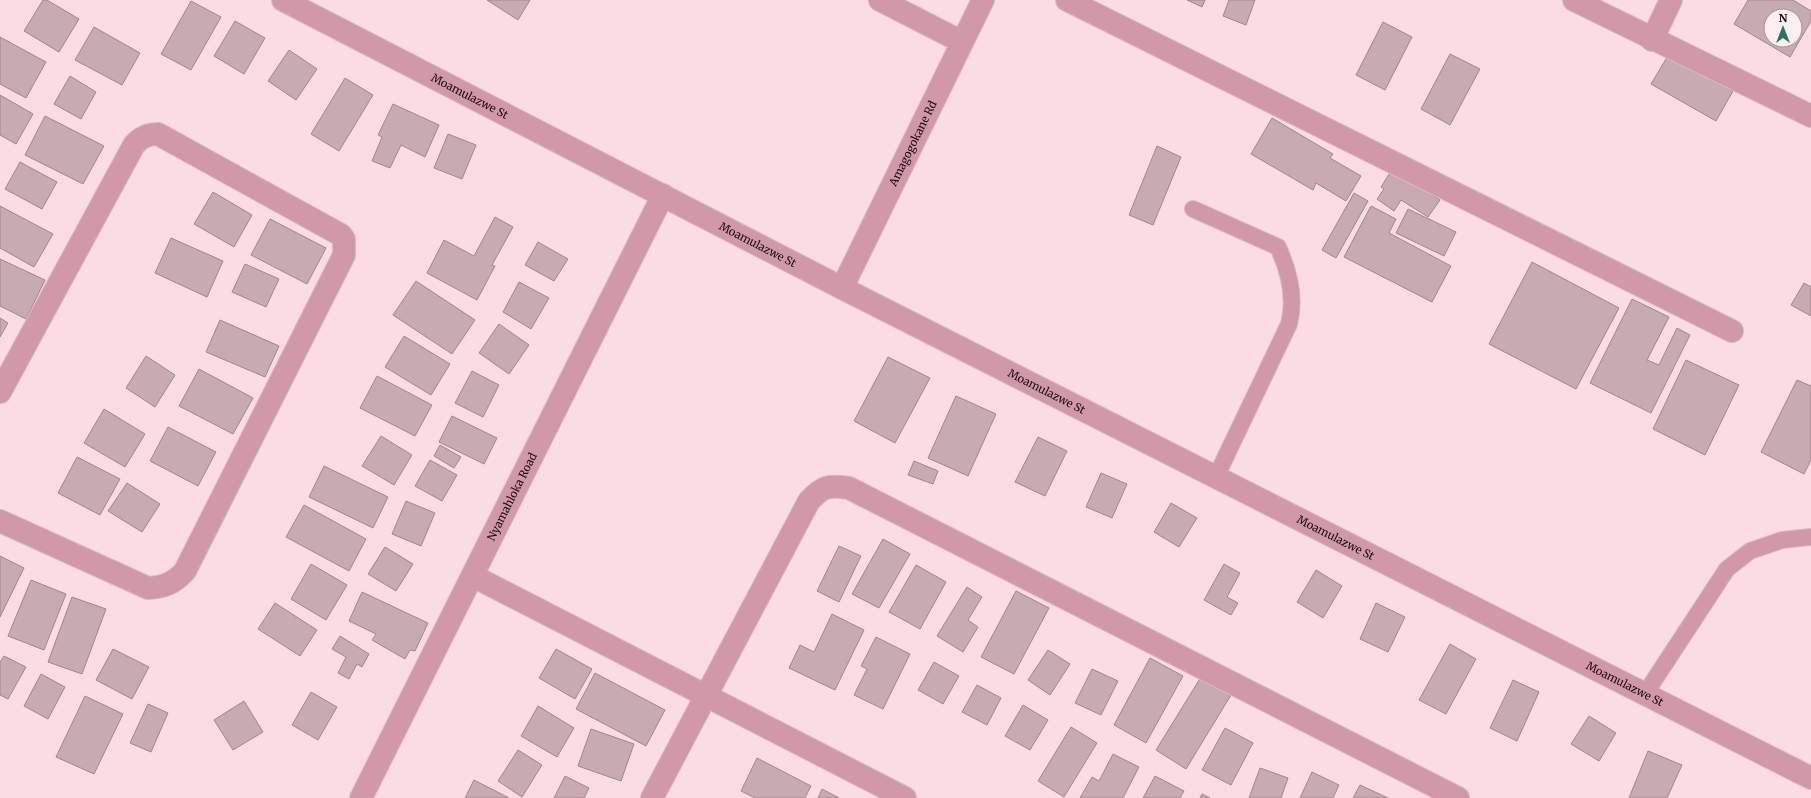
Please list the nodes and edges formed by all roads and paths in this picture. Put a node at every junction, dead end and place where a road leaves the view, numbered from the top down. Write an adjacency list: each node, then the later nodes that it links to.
1 (283, 0): 10 (street, Moamulazwe St)
2 (880, 0): 8 (street)
3 (983, 0): 8 (street, Amagogokane Rd)
4 (1067, 0): 13 (street)
5 (1574, 0): 7 (street)
6 (1671, 0): 7 (street)
7 (1652, 40): 9 (street)
8 (962, 42): 12 (street, Amagogokane Rd)
9 (1811, 116)
10 (663, 195): 12 (street, Moamulazwe St); 18 (street, Nyamahloka Road)
11 (1193, 209): 15 (lane)
12 (842, 288): 15 (street, Moamulazwe St)
13 (1732, 332)
14 (0, 392): 16 (street)
15 (1216, 477): 19 (street, Moamulazwe St)
16 (0, 521)
17 (1811, 537): 19 (lane)
18 (473, 576): 20 (street); 22 (street, Nyamahloka Road)
19 (1645, 694): 21 (street, Moamulazwe St)
20 (705, 696): 23 (street); 24 (street); 25 (street)
21 (1811, 778)
22 (360, 798)
23 (652, 798)
24 (905, 798)
25 (1458, 798)

